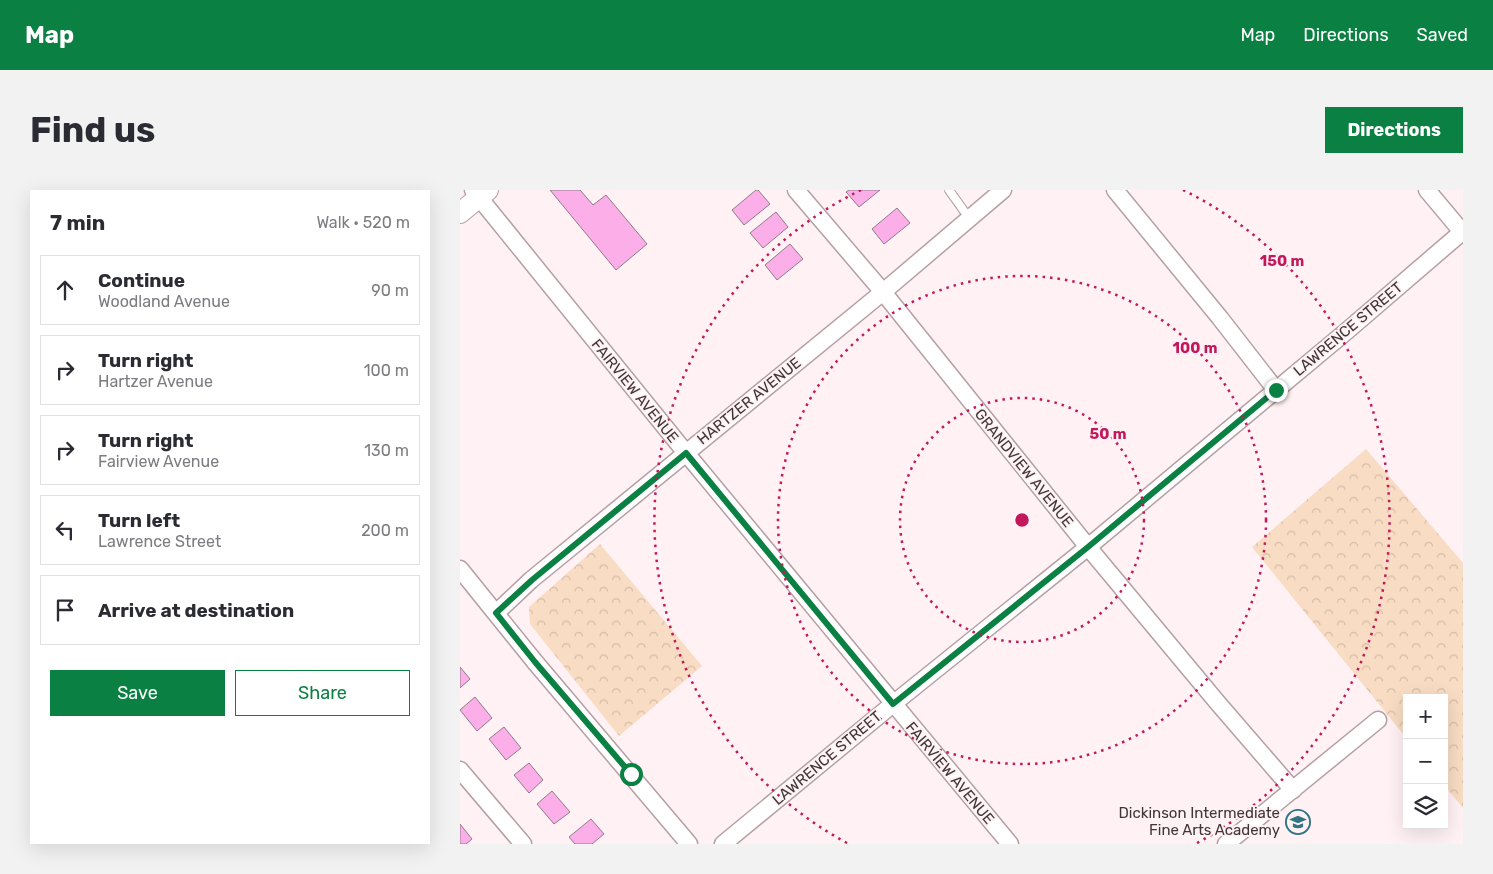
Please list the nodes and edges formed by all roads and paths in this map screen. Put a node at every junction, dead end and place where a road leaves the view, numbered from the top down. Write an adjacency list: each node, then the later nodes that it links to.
1 (796, 190): 10 (street, GRANDVIEW AVENUE)
2 (949, 190): 8 (lane)
3 (1003, 190): 8 (street, HARTZER AVENUE)
4 (1115, 190): 11 (street)
5 (1426, 190): 9 (street)
6 (480, 192): 7 (street); 12 (street, FAIRVIEW AVENUE)
7 (460, 213)
8 (969, 218): 10 (street, HARTZER AVENUE)
9 (1463, 232): 11 (street, LAWRENCE STREET)
10 (883, 292): 12 (street, HARTZER AVENUE); 13 (street, GRANDVIEW AVENUE)
11 (1276, 390): 13 (street, LAWRENCE STREET)
12 (686, 453): 15 (street, HARTZER AVENUE); 16 (street, FAIRVIEW AVENUE)
13 (1088, 547): 16 (street, LAWRENCE STREET); 19 (street, GRANDVIEW AVENUE)
14 (460, 569): 15 (street)
15 (496, 613): 21 (street)
16 (893, 704): 22 (street, LAWRENCE STREET); 23 (street, FAIRVIEW AVENUE)
17 (1378, 720): 19 (street)
18 (460, 770): 20 (street)
19 (1293, 790): 24 (street)
20 (523, 844)
21 (689, 844)
22 (723, 844)
23 (1010, 844)
24 (1226, 844)

